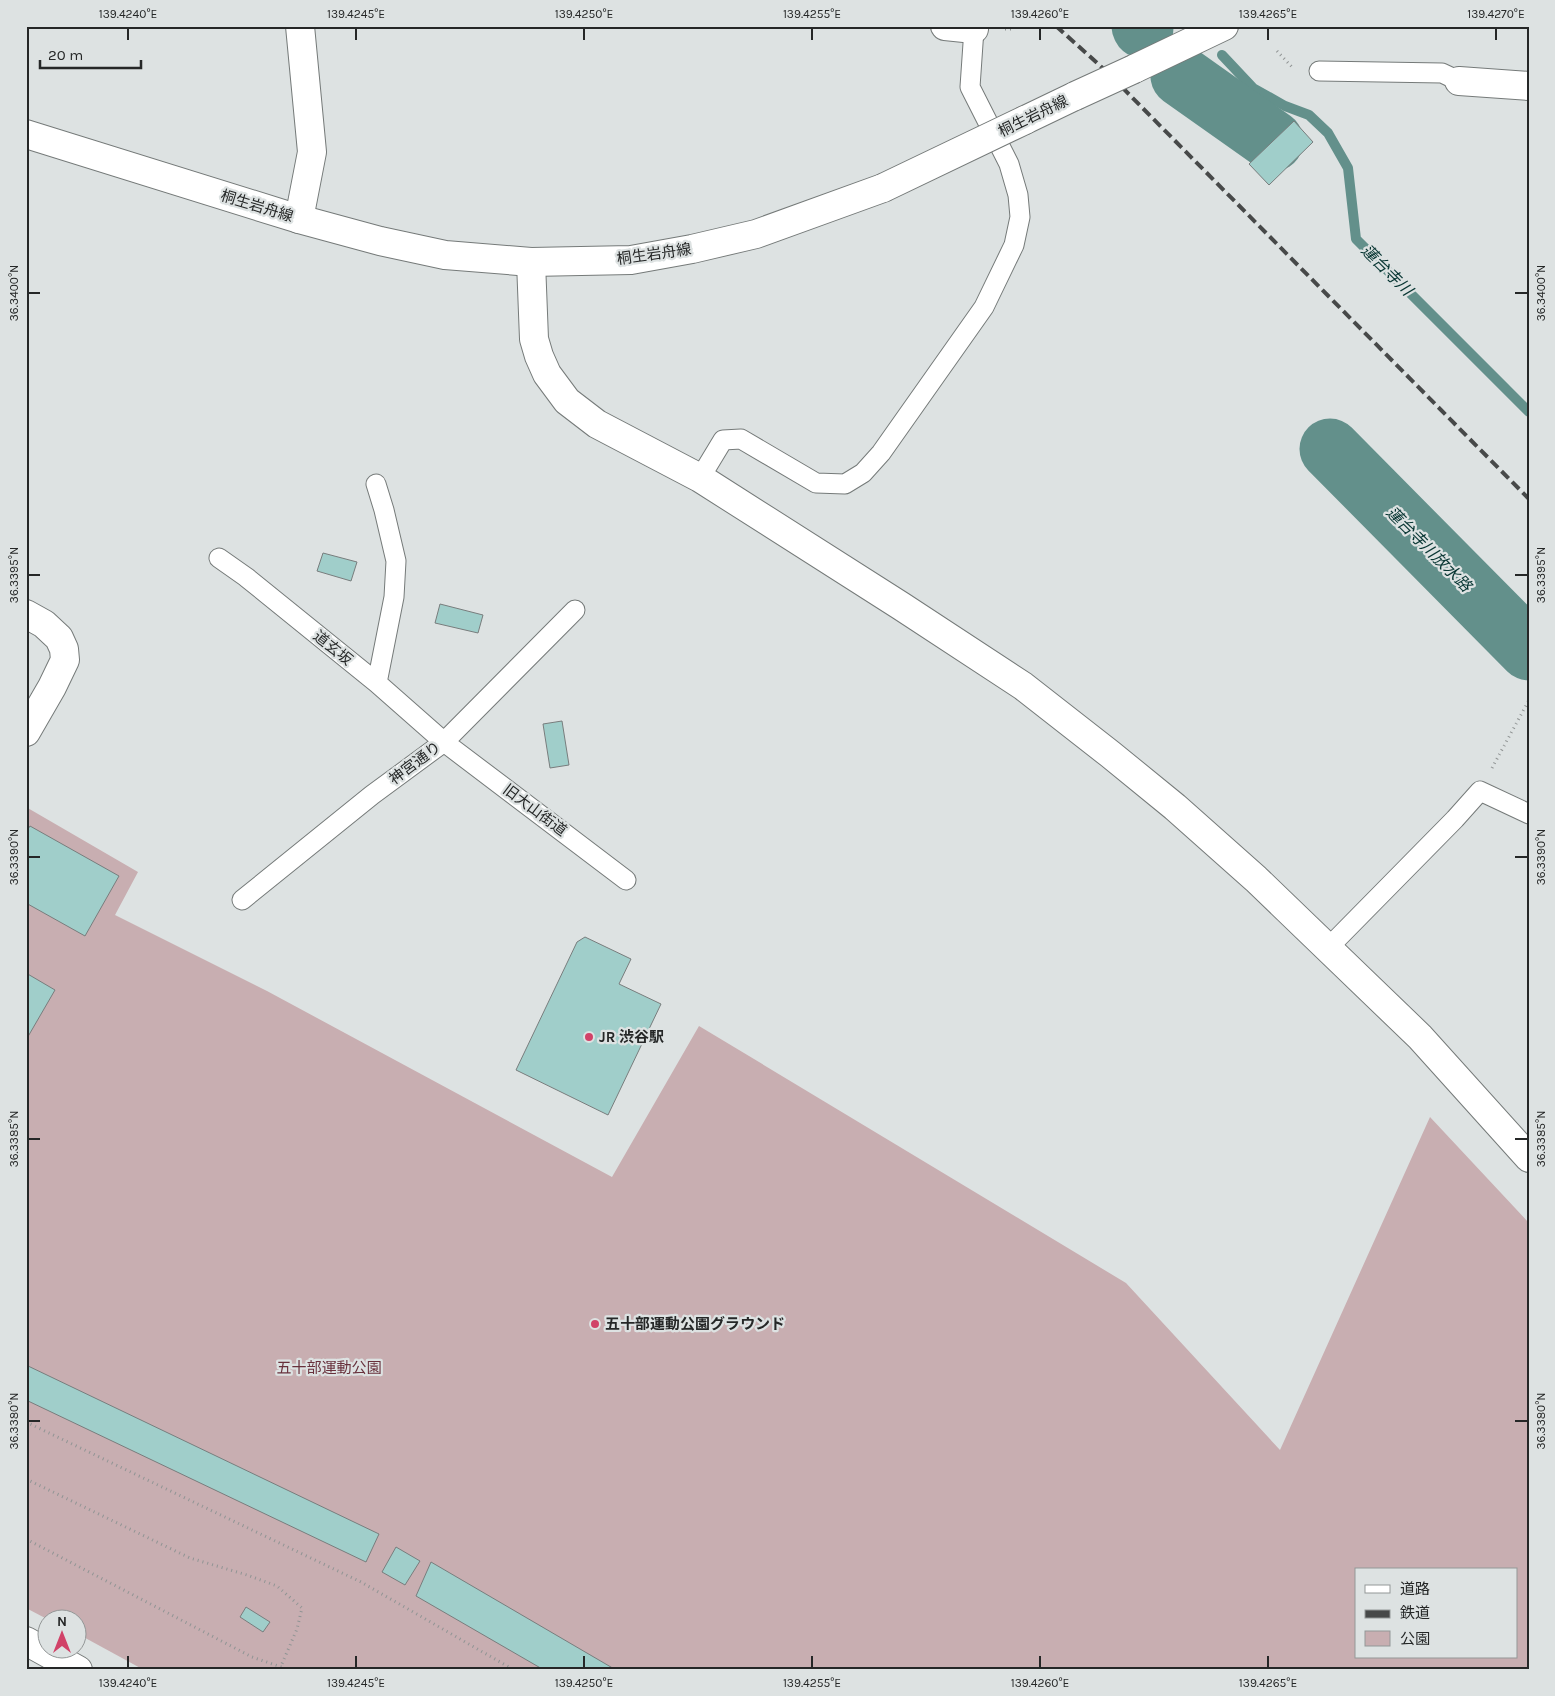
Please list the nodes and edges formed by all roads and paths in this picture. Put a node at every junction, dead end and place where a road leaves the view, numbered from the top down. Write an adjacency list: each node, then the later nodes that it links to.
1 (300, 26): 9 (street)
2 (945, 26): 4 (street)
3 (1224, 26): 10 (street, 桐生岩舟線, bridge)
4 (974, 29): 11 (lane)
5 (1319, 71): 6 (lane)
6 (1459, 81): 7 (street)
7 (1529, 86)
8 (26, 134): 9 (street, 桐生岩舟線)
9 (299, 219): 10 (street, 桐生岩舟線)
10 (531, 262): 11 (street)
11 (700, 478): 24 (street)
12 (376, 484): 16 (lane)
13 (219, 558): 16 (lane, 道玄坂)
14 (575, 610): 19 (lane, 神宮通り)
15 (26, 614): 18 (street)
16 (377, 683): 19 (lane, 道玄坂)
17 (1529, 700): 20 (path)
18 (26, 732)
19 (444, 742): 22 (lane, 旧大山街道); 23 (lane, 神宮通り)
20 (1480, 791): 21 (lane); 24 (lane)
21 (1529, 814)
22 (626, 880)
23 (242, 900)
24 (1328, 949): 25 (street)
25 (1529, 1158)
26 (26, 1422): 33 (path)
27 (26, 1478): 30 (path)
28 (26, 1539): 30 (path)
29 (26, 1641): 31 (street)
30 (281, 1666): 32 (path)
31 (78, 1670)
32 (290, 1670)
33 (514, 1670)

